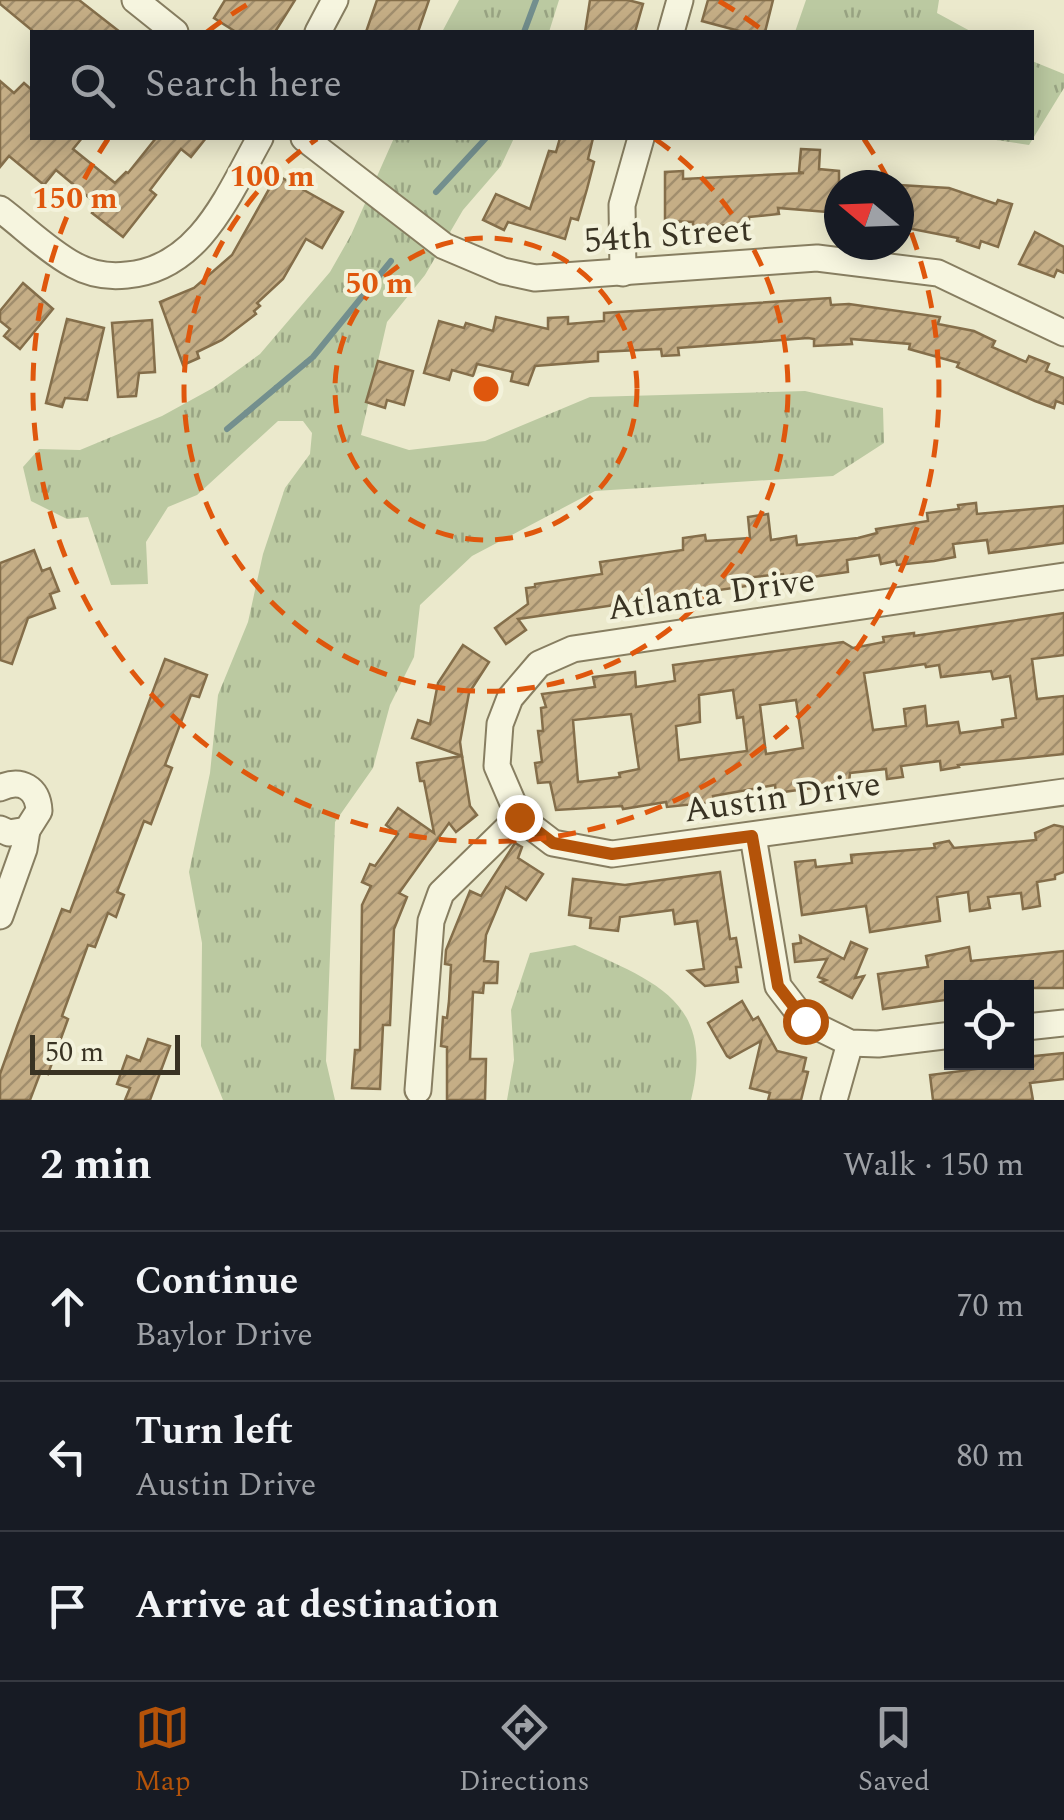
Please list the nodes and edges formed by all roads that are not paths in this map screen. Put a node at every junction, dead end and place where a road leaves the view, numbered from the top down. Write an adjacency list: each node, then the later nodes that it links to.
1 (135, 0): 4 (street)
2 (335, 0): 5 (street)
3 (680, 0): 6 (street)
4 (172, 30)
5 (319, 30)
6 (672, 30)
7 (259, 140): 10 (street)
8 (307, 140): 11 (street, 54th Street)
9 (640, 140): 11 (street)
10 (0, 209)
11 (623, 272): 12 (street, 54th Street)
12 (1064, 332)
13 (1064, 576): 16 (street, Atlanta Drive)
14 (0, 788): 18 (street)
15 (1064, 792): 19 (street, Austin Drive)
16 (519, 817): 19 (street, Austin Drive); 25 (street)
17 (0, 828): 18 (street)
18 (26, 830): 20 (street)
19 (752, 836): 24 (street)
20 (0, 916)
21 (1064, 1023): 22 (street)
22 (1034, 1026)
23 (944, 1037): 24 (street)
24 (850, 1043): 26 (street)
25 (418, 1090)
26 (834, 1100)

